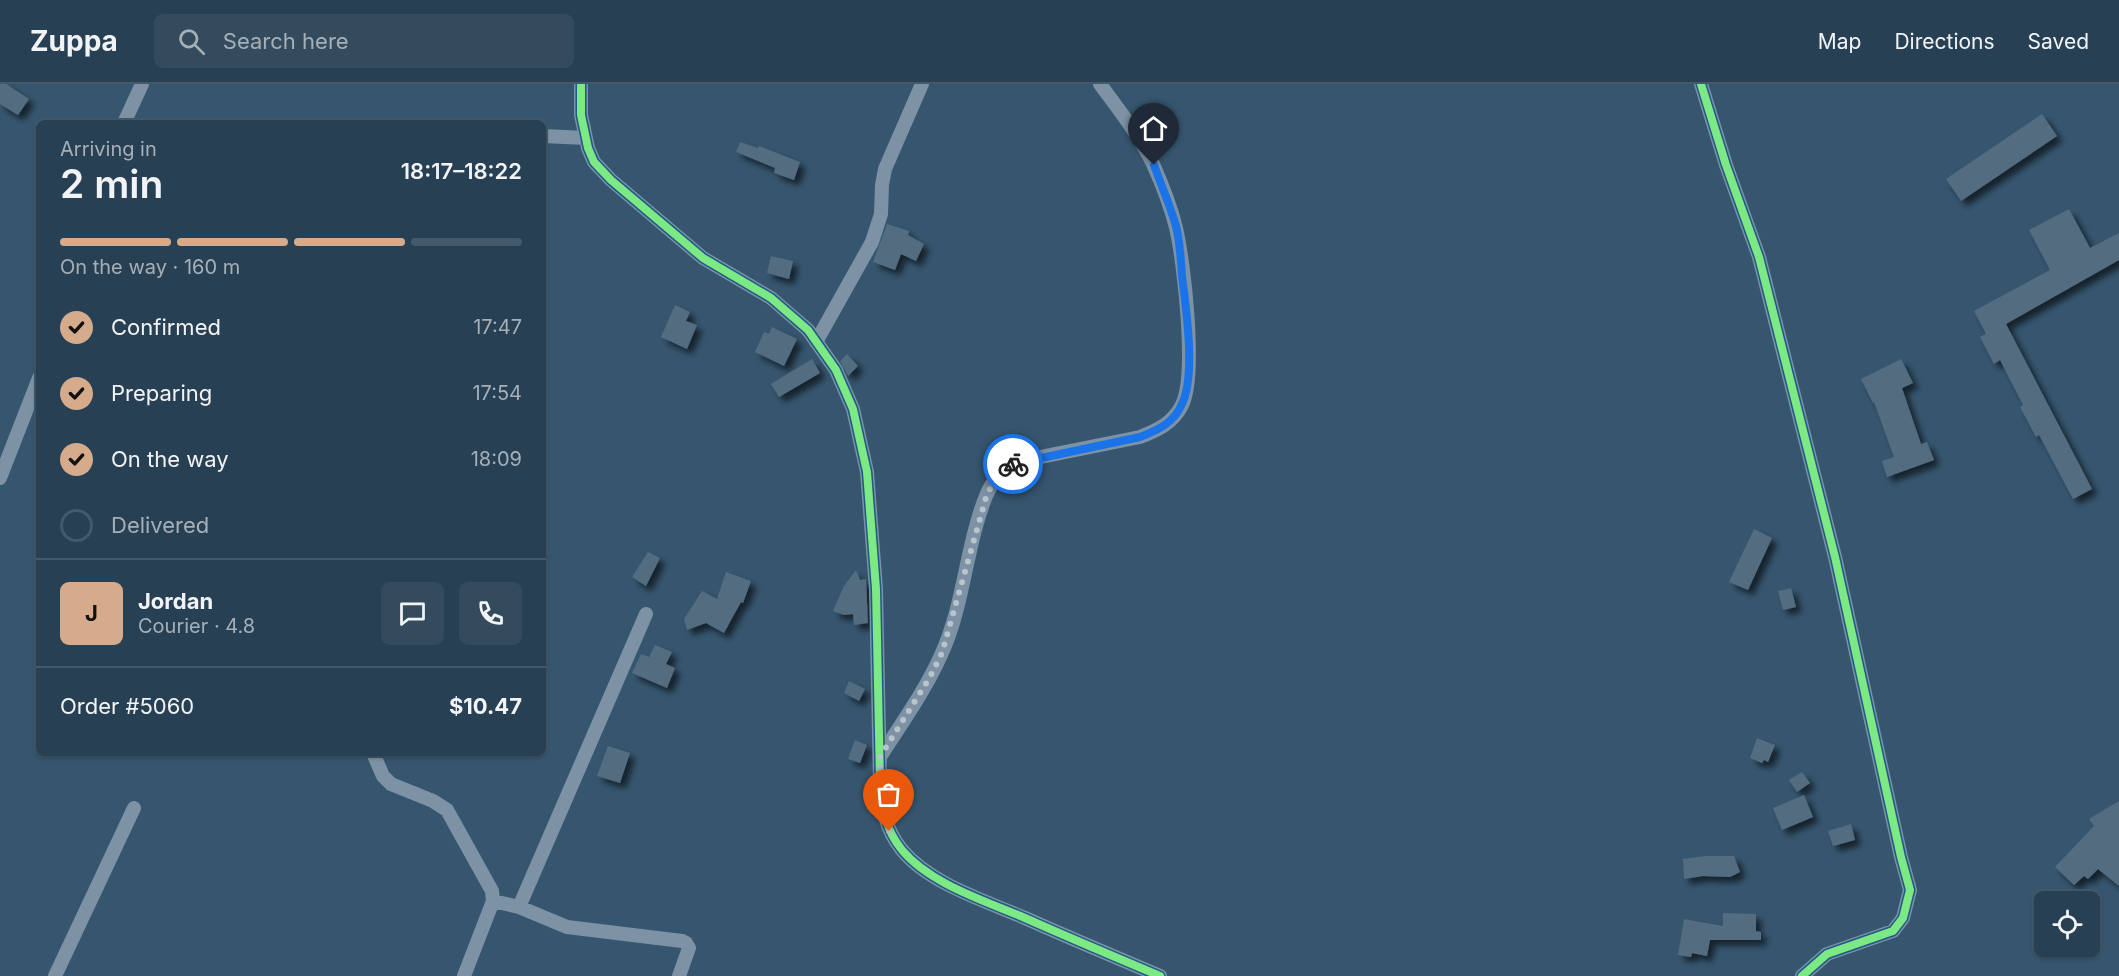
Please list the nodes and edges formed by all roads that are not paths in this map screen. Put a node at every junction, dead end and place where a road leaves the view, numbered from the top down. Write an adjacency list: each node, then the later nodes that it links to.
1 (142, 84): 6 (street)
2 (581, 84): 8 (street)
3 (922, 84): 9 (street)
4 (1100, 84): 14 (street)
5 (1701, 84): 22 (street)
6 (125, 120)
7 (546, 136): 8 (street)
8 (586, 138): 9 (street)
9 (816, 342): 14 (street)
10 (36, 386): 11 (street)
11 (0, 478)
12 (646, 614): 17 (street)
13 (374, 756): 16 (street)
14 (880, 757): 21 (street)
15 (134, 808): 18 (street)
16 (493, 901): 17 (street); 19 (street)
17 (519, 907): 20 (street)
18 (55, 976)
19 (464, 976)
20 (679, 976)
21 (1160, 976)
22 (1802, 976)

